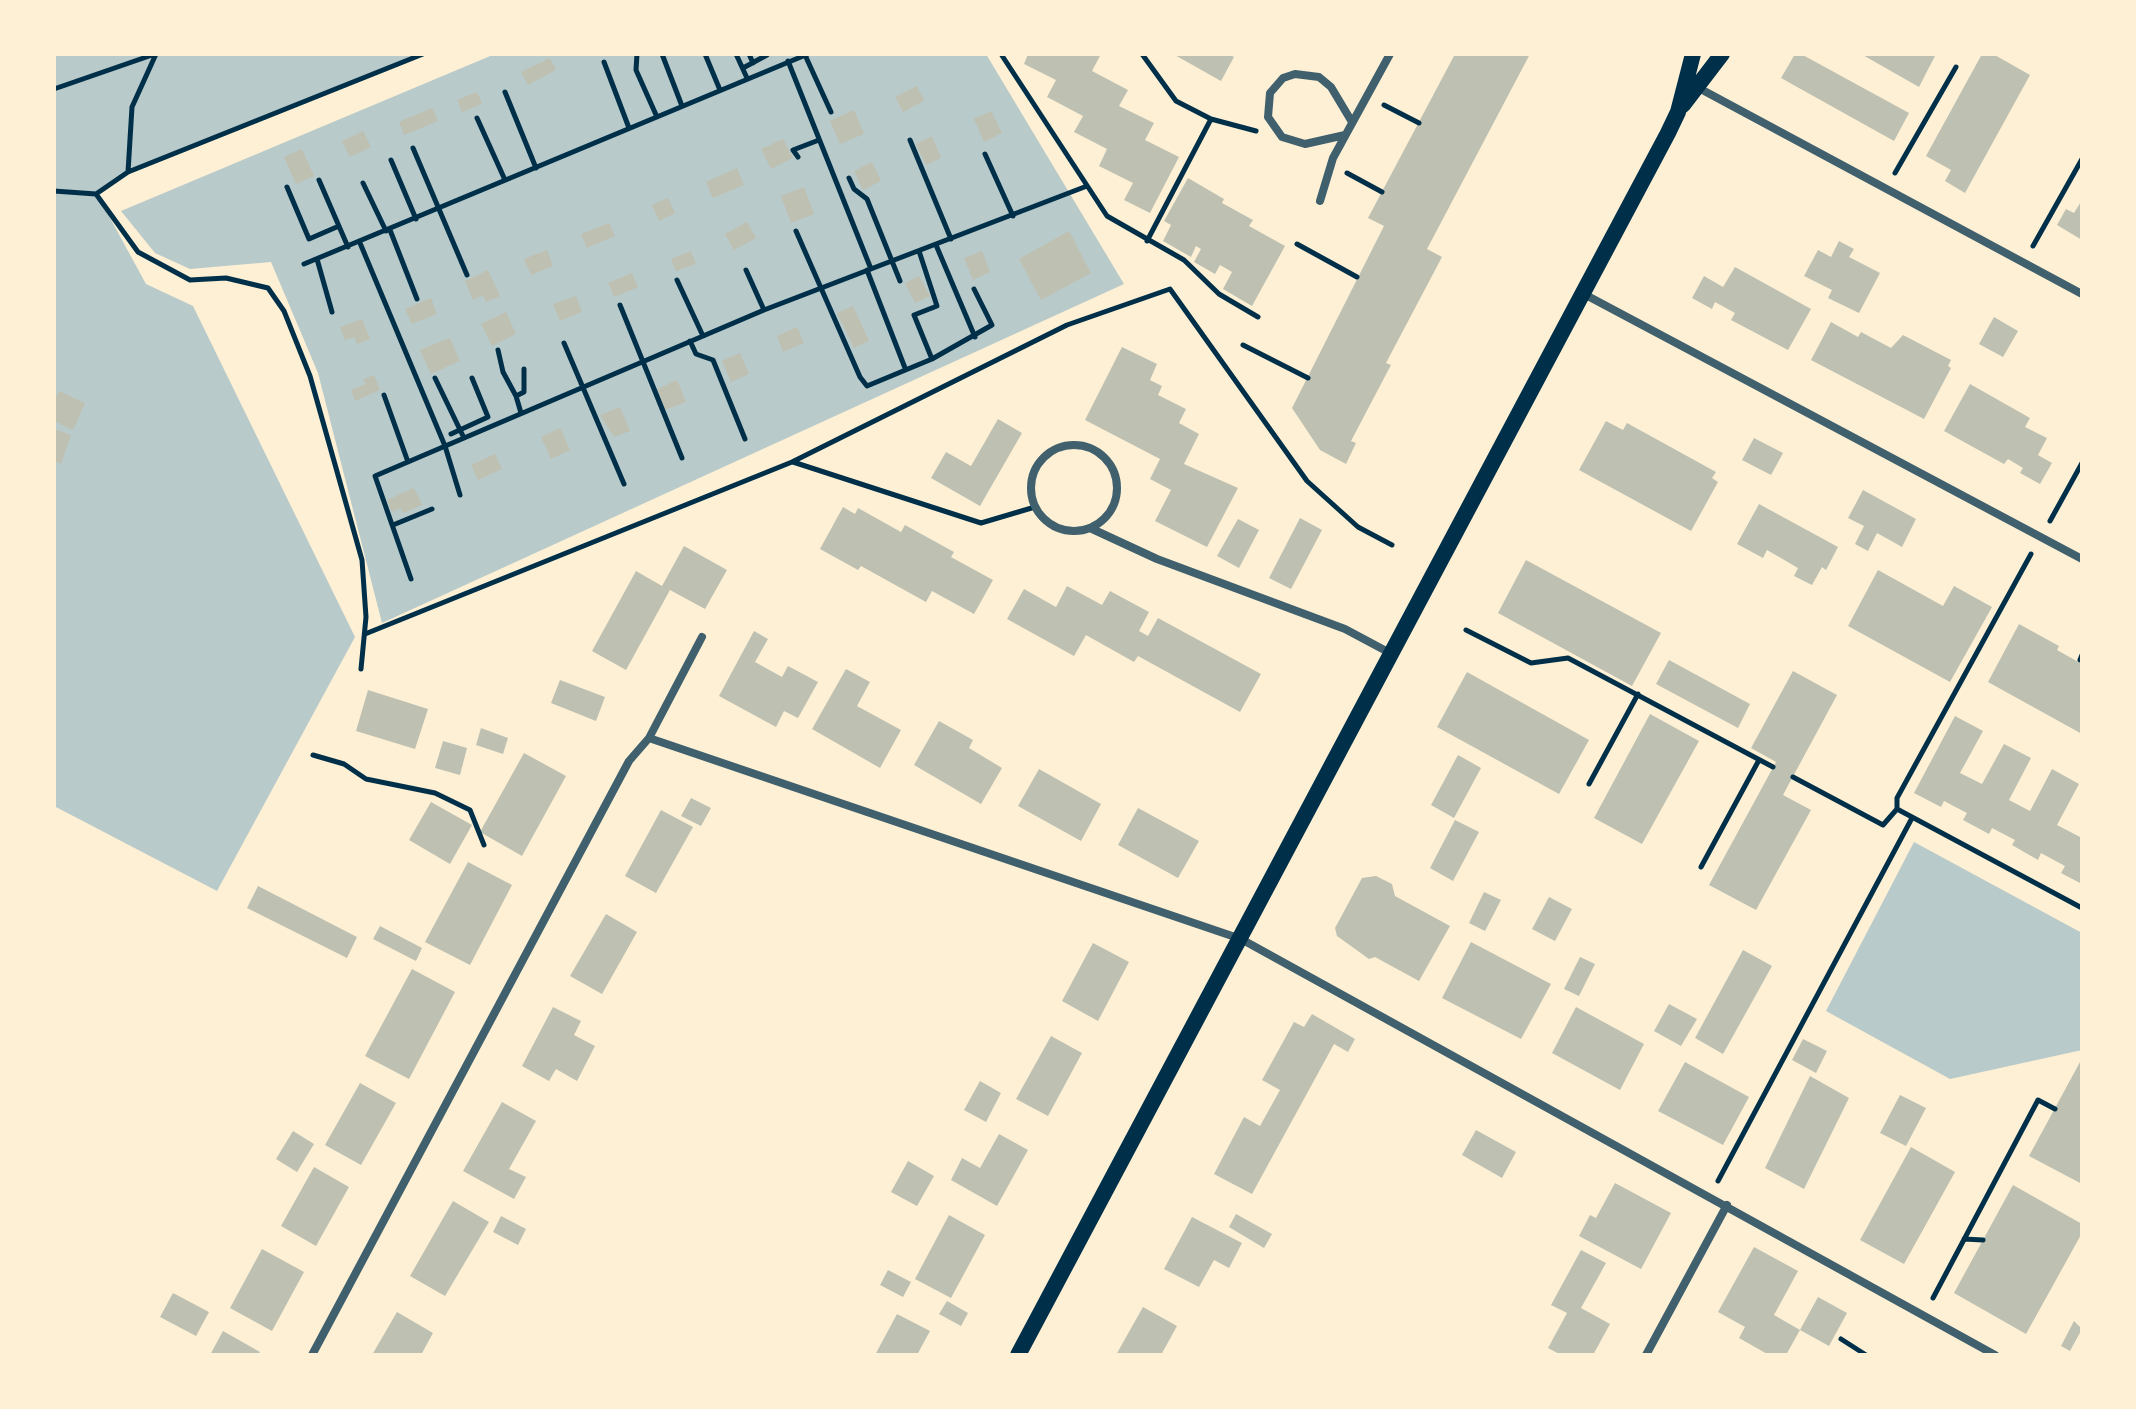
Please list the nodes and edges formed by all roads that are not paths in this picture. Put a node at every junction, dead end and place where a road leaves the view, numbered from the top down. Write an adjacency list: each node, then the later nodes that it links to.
1 (1390, 54): 5 (street)
2 (1693, 54): 4 (main road)
3 (1722, 54): 4 (main road)
4 (1691, 84): 8 (main road); 9 (street)
5 (1352, 122): 6 (street); 6 (street)
6 (1345, 135): 7 (street)
7 (1320, 201)
8 (1581, 293): 11 (street); 13 (main road)
9 (2082, 294)
10 (1090, 528): 10 (street); 13 (street)
11 (2082, 559)
12 (702, 637): 14 (street)
13 (1390, 653): 15 (main road)
14 (649, 738): 15 (street); 17 (street)
15 (1241, 939): 16 (street); 18 (main road)
16 (1727, 1205): 19 (street); 20 (street)
17 (312, 1355)
18 (1018, 1355)
19 (1646, 1355)
20 (1995, 1355)

